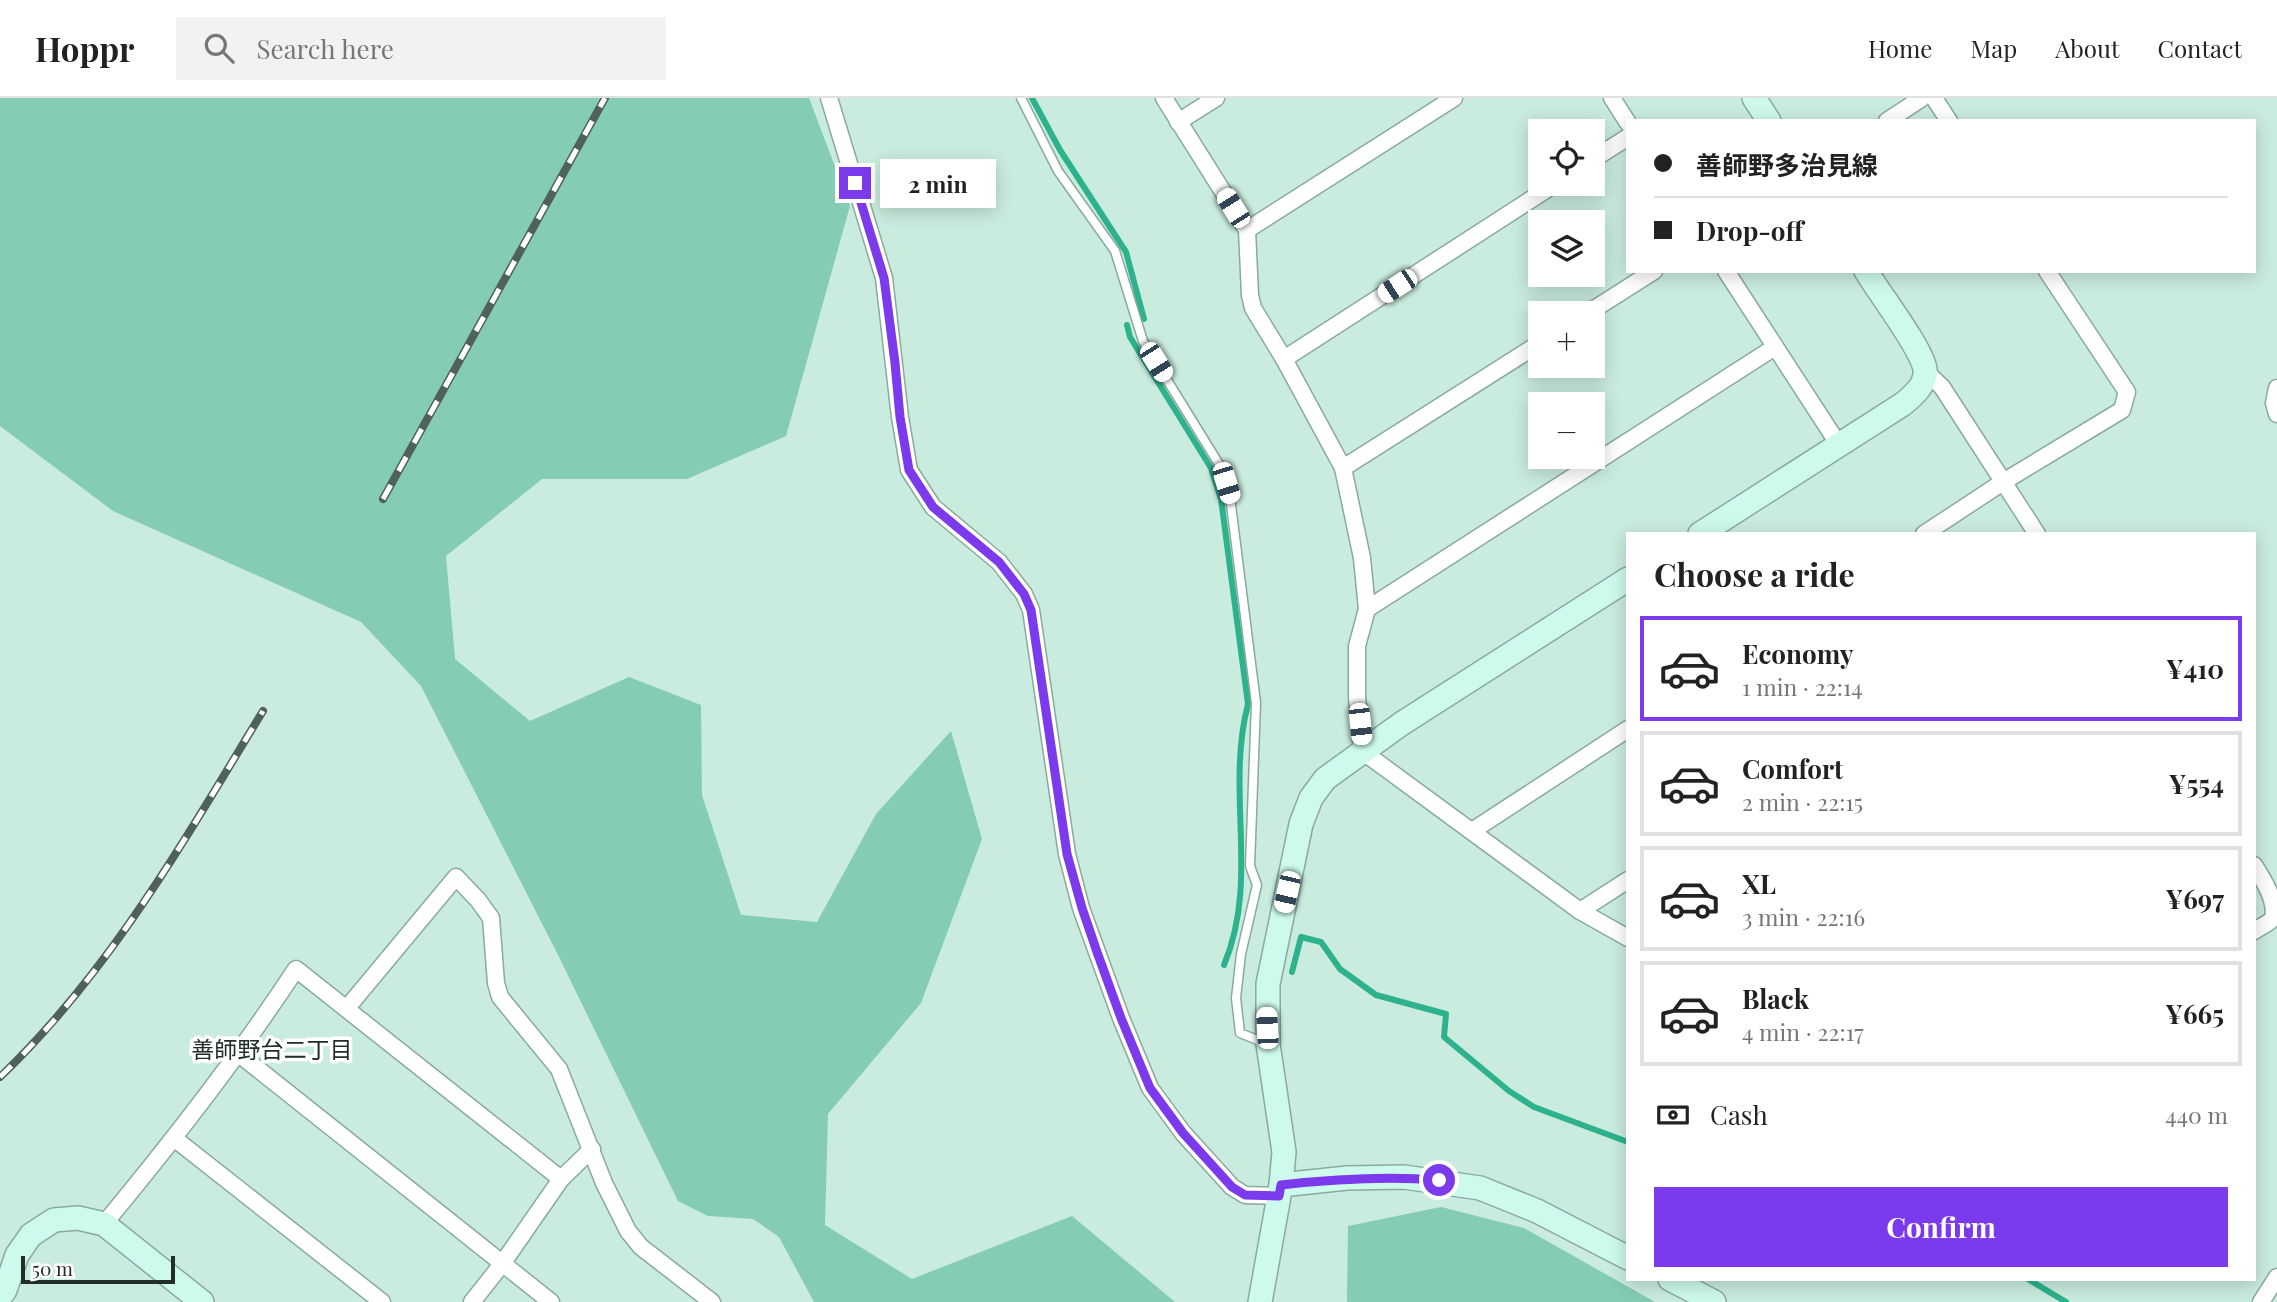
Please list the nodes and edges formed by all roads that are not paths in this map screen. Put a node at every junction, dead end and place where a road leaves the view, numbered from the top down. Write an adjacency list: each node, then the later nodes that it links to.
1 (828, 98): 53 (street)
2 (1021, 98): 48 (lane)
3 (1164, 98): 14 (street)
4 (1216, 98): 14 (street)
5 (1454, 98): 18 (street)
6 (1612, 98): 13 (street)
7 (1754, 98): 10 (street)
8 (1922, 98): 11 (street)
9 (1934, 98): 12 (street)
10 (1768, 119)
11 (1890, 119)
12 (1948, 119)
13 (1626, 120)
14 (1178, 122): 18 (street)
15 (1626, 138): 16 (street)
16 (1605, 152)
17 (1536, 196): 26 (street)
18 (1247, 230): 26 (street)
19 (1651, 273): 23 (street)
20 (1727, 273): 24 (street)
21 (1867, 273): 27 (street)
22 (2048, 273): 32 (street)
23 (1605, 302)
24 (1775, 347): 30 (street); 37 (street)
25 (1528, 351): 31 (street)
26 (1284, 359): 31 (street)
27 (1925, 371): 30 (street); 32 (street)
28 (2277, 388): 29 (street)
29 (2277, 414)
30 (1839, 445): 33 (street)
31 (1343, 468): 37 (street)
32 (2003, 482): 34 (street); 35 (street)
33 (1703, 532)
34 (1927, 532)
35 (2036, 532)
36 (1626, 580): 39 (street)
37 (1367, 609): 39 (street)
38 (1626, 730): 40 (street)
39 (1362, 751): 40 (street); 48 (street)
40 (1472, 831): 44 (street)
41 (2256, 868): 43 (street)
42 (1626, 881): 44 (street)
43 (2277, 909): 45 (street)
44 (1580, 911): 46 (street)
45 (2256, 930)
46 (1626, 937)
47 (347, 1008): 49 (street); 51 (street); 52 (street)
48 (1268, 1044): 53 (street)
49 (239, 1054): 50 (street); 56 (street)
50 (174, 1139): 54 (street); 61 (street)
51 (592, 1149): 52 (street); 64 (street)
52 (561, 1178): 56 (street)
53 (1280, 1190): 55 (street); 65 (street)
54 (104, 1224): 59 (street); 60 (street)
55 (1626, 1257)
56 (502, 1264): 62 (street); 63 (street)
57 (2277, 1277): 67 (street)
58 (1674, 1281): 66 (street)
59 (0, 1297)
60 (202, 1302)
61 (382, 1302)
62 (471, 1302)
63 (551, 1302)
64 (712, 1302)
65 (1259, 1302)
66 (1714, 1302)
67 (2262, 1302)

